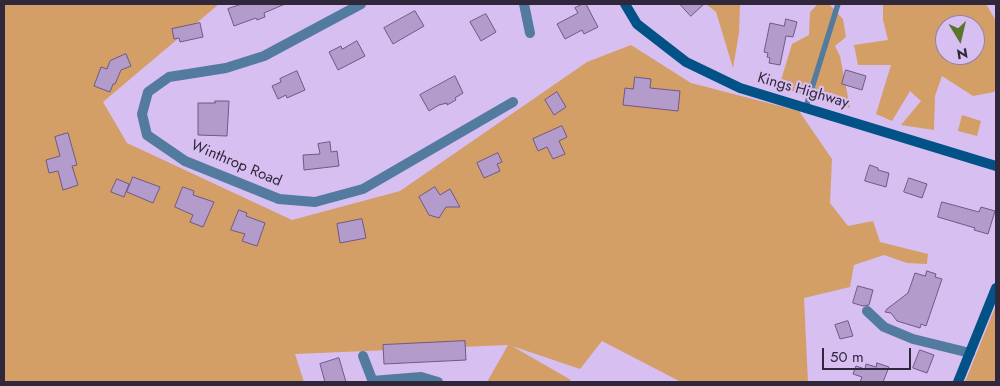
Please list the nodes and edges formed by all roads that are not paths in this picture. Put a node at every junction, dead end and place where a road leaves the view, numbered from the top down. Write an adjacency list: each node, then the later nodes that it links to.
1 (361, 4): 6 (street, Winthrop Road)
2 (524, 4): 5 (street)
3 (625, 4): 7 (street, Kings Highway)
4 (838, 4): 7 (lane)
5 (530, 33)
6 (513, 102)
7 (806, 107): 8 (street, Kings Highway)
8 (996, 166)
9 (996, 288): 11 (street)
10 (867, 311): 11 (street)
11 (970, 354): 15 (street)
12 (363, 356): 13 (street)
13 (373, 382): 14 (street)
14 (438, 382)
15 (958, 382)

